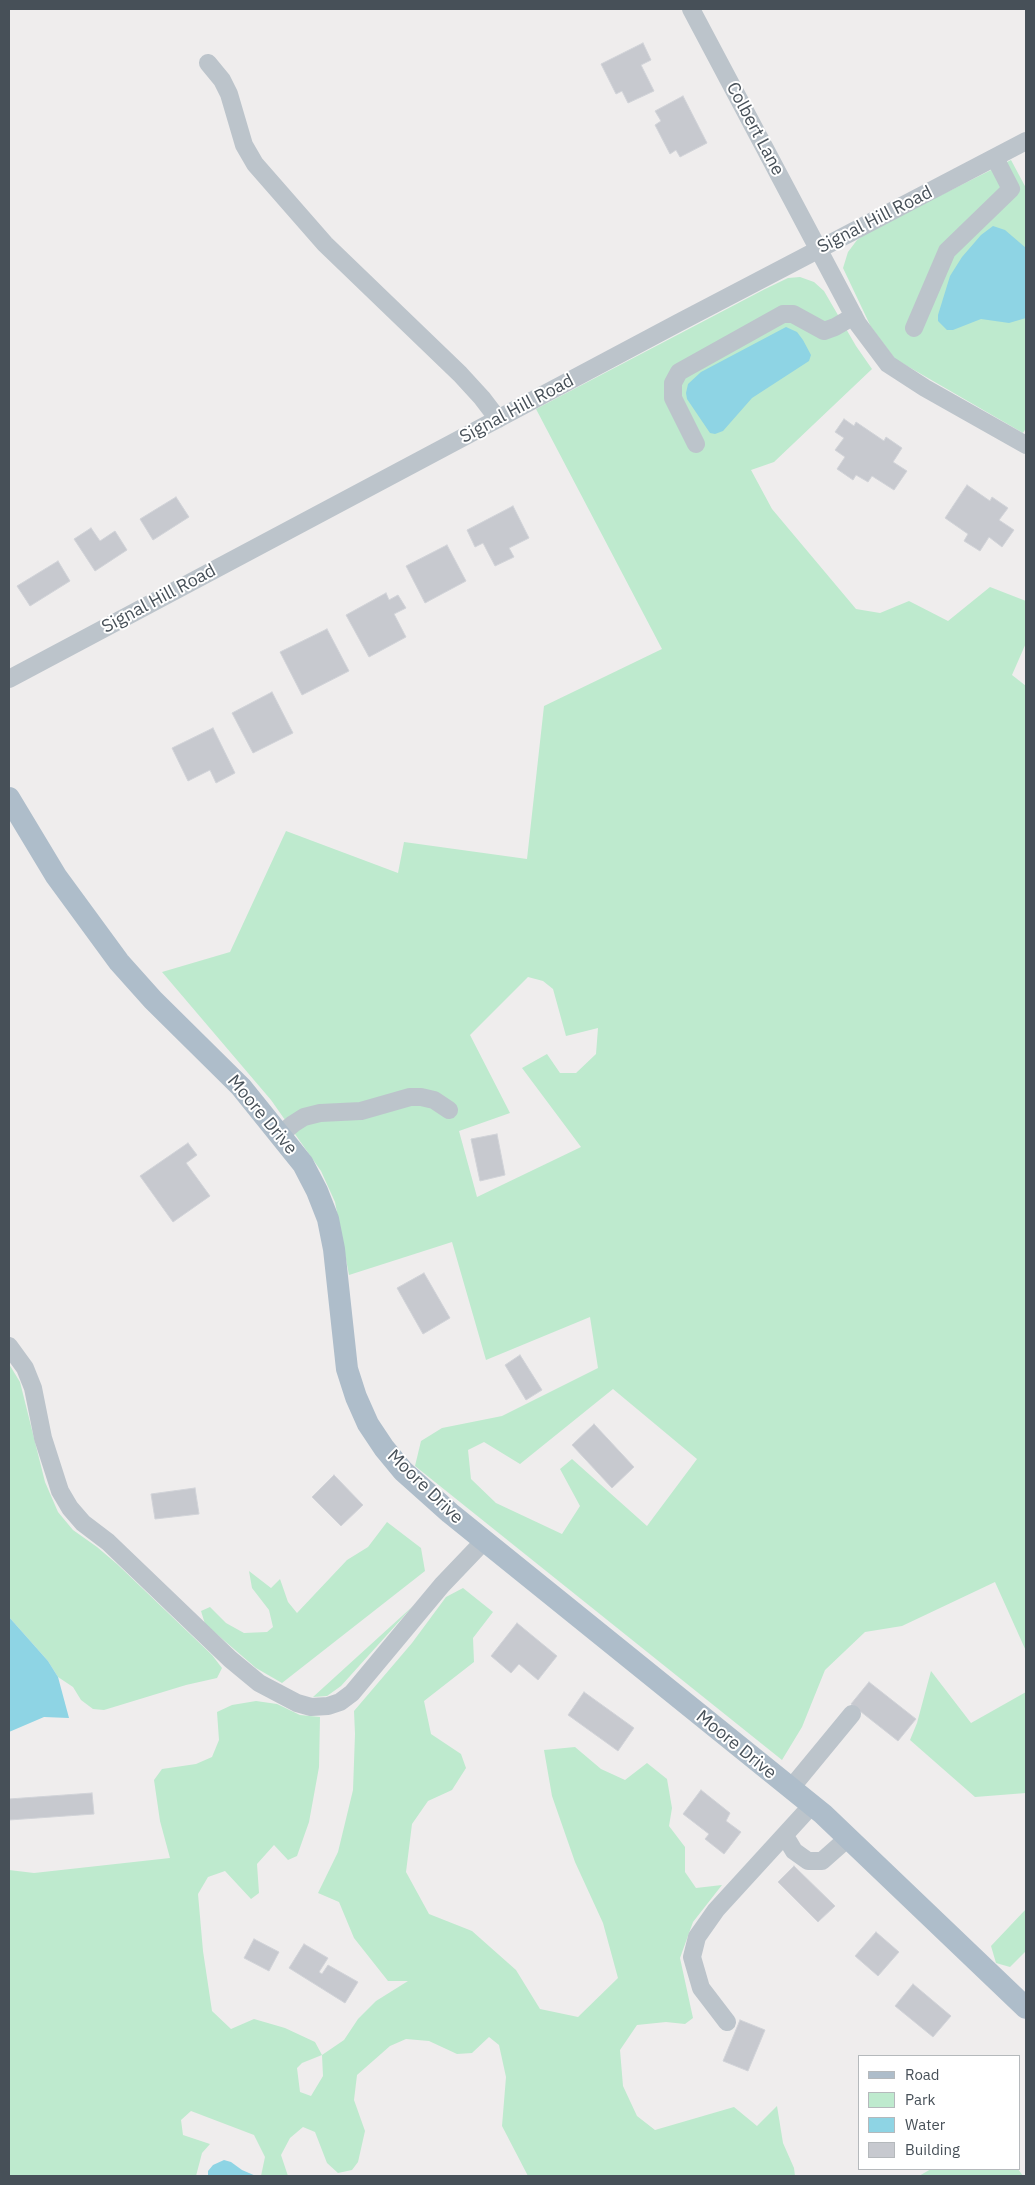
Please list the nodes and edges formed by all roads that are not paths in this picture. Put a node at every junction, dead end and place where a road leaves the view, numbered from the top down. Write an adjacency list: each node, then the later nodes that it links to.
1 (691, 9): 5 (street, Colbert Lane)
2 (208, 62): 8 (street)
3 (1026, 141): 4 (street, Signal Hill Road)
4 (995, 158): 5 (street, Signal Hill Road); 7 (street)
5 (818, 250): 6 (street, Colbert Lane); 8 (street, Signal Hill Road)
6 (854, 316): 9 (street); 10 (street, Colbert Lane)
7 (914, 328)
8 (498, 419): 11 (street, Signal Hill Road)
9 (696, 444)
10 (1026, 445)
11 (9, 679)
12 (9, 798): 14 (main road, Moore Drive)
13 (449, 1110): 14 (street)
14 (280, 1134): 16 (main road, Moore Drive)
15 (9, 1346): 16 (street)
16 (484, 1541): 18 (main road, Moore Drive)
17 (852, 1714): 18 (street)
18 (791, 1788): 19 (main road, Moore Drive)
19 (812, 1805): 20 (street); 21 (main road, Moore Drive)
20 (784, 1836): 21 (street); 23 (street)
21 (848, 1838): 22 (main road, Moore Drive)
22 (1026, 2008)
23 (727, 2022)

